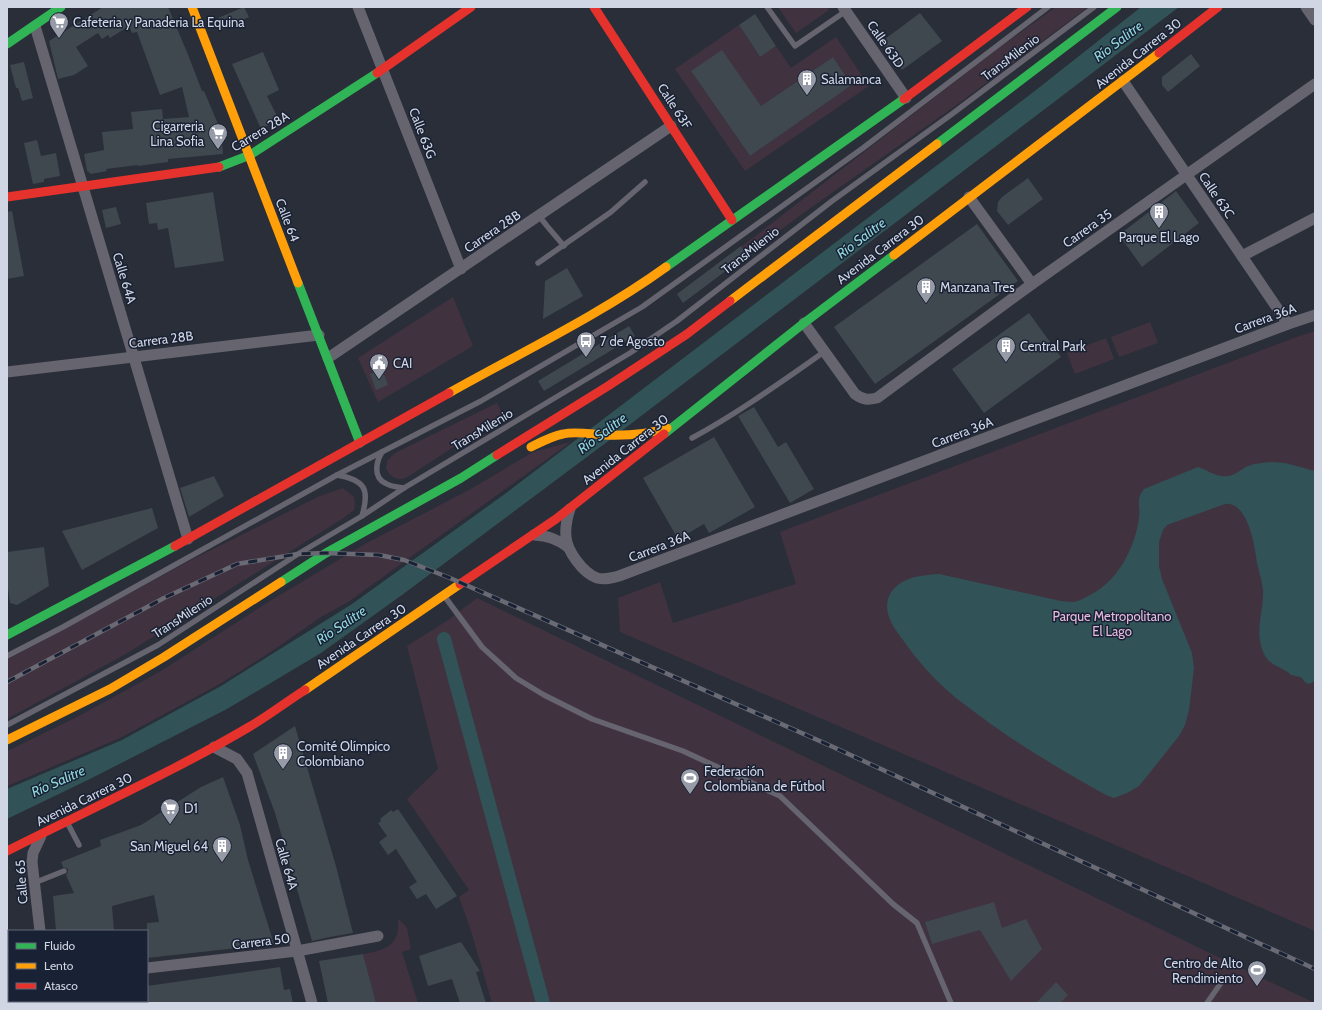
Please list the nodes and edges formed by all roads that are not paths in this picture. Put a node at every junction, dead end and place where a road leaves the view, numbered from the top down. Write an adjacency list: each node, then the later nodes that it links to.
1 (61, 7): 15 (main road)
2 (192, 7): 22 (main road, Calle 64)
3 (358, 7): 17 (street, Calle 63G)
4 (471, 7): 17 (main road, Carrera 28A)
5 (594, 7): 21 (main road, Calle 63F)
6 (767, 7): 13 (lane)
7 (1027, 7): 20 (main road)
8 (1048, 7): 47 (lane, TransMilenio)
9 (1094, 7): 50 (lane, TransMilenio)
10 (1117, 7): 49 (main road)
11 (1218, 7): 18 (main road, Avenida Carrera 30)
12 (1306, 7): 14 (street)
13 (845, 9): 20 (street, Calle 63D)
14 (1315, 20)
15 (35, 26): 16 (main road); 25 (street, Calle 64A)
16 (7, 44)
17 (383, 68): 22 (main road, Carrera 28A); 34 (street, Calle 63G)
18 (1123, 81): 23 (street, Calle 63C); 27 (main road, Avenida Carrera 30)
19 (1315, 84): 23 (street, Carrera 35)
20 (906, 98): 30 (main road)
21 (671, 126): 28 (street, Carrera 28B); 30 (main road, Calle 63F)
22 (250, 155): 25 (main road, Carrera 28A); 39 (main road, Calle 64)
23 (1187, 174): 32 (street, Calle 63C); 35 (street, Carrera 35)
24 (645, 182): 31 (lane)
25 (83, 186): 26 (main road, Carrera 28A); 41 (street, Calle 64A)
26 (7, 197)
27 (969, 197): 35 (street); 37 (main road, Avenida Carrera 30)
28 (539, 216): 31 (lane); 34 (street, Carrera 28B)
29 (1315, 218): 32 (street)
30 (732, 220): 46 (main road)
31 (564, 246): 33 (lane)
32 (1242, 256): 38 (street, Calle 63C)
33 (538, 263)
34 (461, 269): 42 (street, Carrera 28B)
35 (1032, 284): 40 (street, Carrera 35)
36 (1315, 315): 38 (street, Carrera 36A)
37 (804, 323): 40 (street); 44 (main road, Avenida Carrera 30)
38 (1288, 324): 55 (street, Carrera 36A)
39 (319, 335): 41 (street, Carrera 28B); 42 (main road, Calle 64)
40 (824, 352): 45 (lane)
41 (134, 356): 43 (street, Carrera 28B); 54 (street, Calle 64A)
42 (328, 358): 46 (main road, Calle 64)
43 (7, 372)
44 (680, 422): 49 (main road); 51 (main road, Avenida Carrera 30)
45 (692, 438)
46 (360, 443): 54 (main road)
47 (383, 450): 48 (lane, TransMilenio); 50 (lane)
48 (337, 475): 52 (lane); 58 (lane, TransMilenio)
49 (461, 478): 60 (main road)
50 (404, 488): 52 (lane, TransMilenio)
51 (570, 509): 53 (main road, Avenida Carrera 30); 55 (street)
52 (362, 516): 59 (lane, TransMilenio)
53 (533, 535): 55 (street); 56 (main road, Avenida Carrera 30)
54 (188, 539): 57 (main road)
55 (568, 547)
56 (444, 596): 61 (main road, Avenida Carrera 30); 74 (lane)
57 (7, 635)
58 (7, 656)
59 (7, 725)
60 (7, 740)
61 (214, 747): 62 (main road, Avenida Carrera 30); 70 (street, Calle 64A)
62 (67, 821): 63 (main road, Avenida Carrera 30); 64 (lane)
63 (43, 833): 65 (main road, Avenida Carrera 30); 67 (street, Calle 65)
64 (79, 845)
65 (7, 851)
66 (64, 871): 67 (lane)
67 (34, 883): 68 (street, Calle 65)
68 (40, 930)
69 (378, 936): 70 (street, Carrera 50)
70 (297, 951): 71 (street, Carrera 50); 73 (street, Calle 64A)
71 (148, 968)
72 (1222, 980): 75 (lane)
73 (312, 1003)
74 (951, 1003)
75 (1207, 1003)

